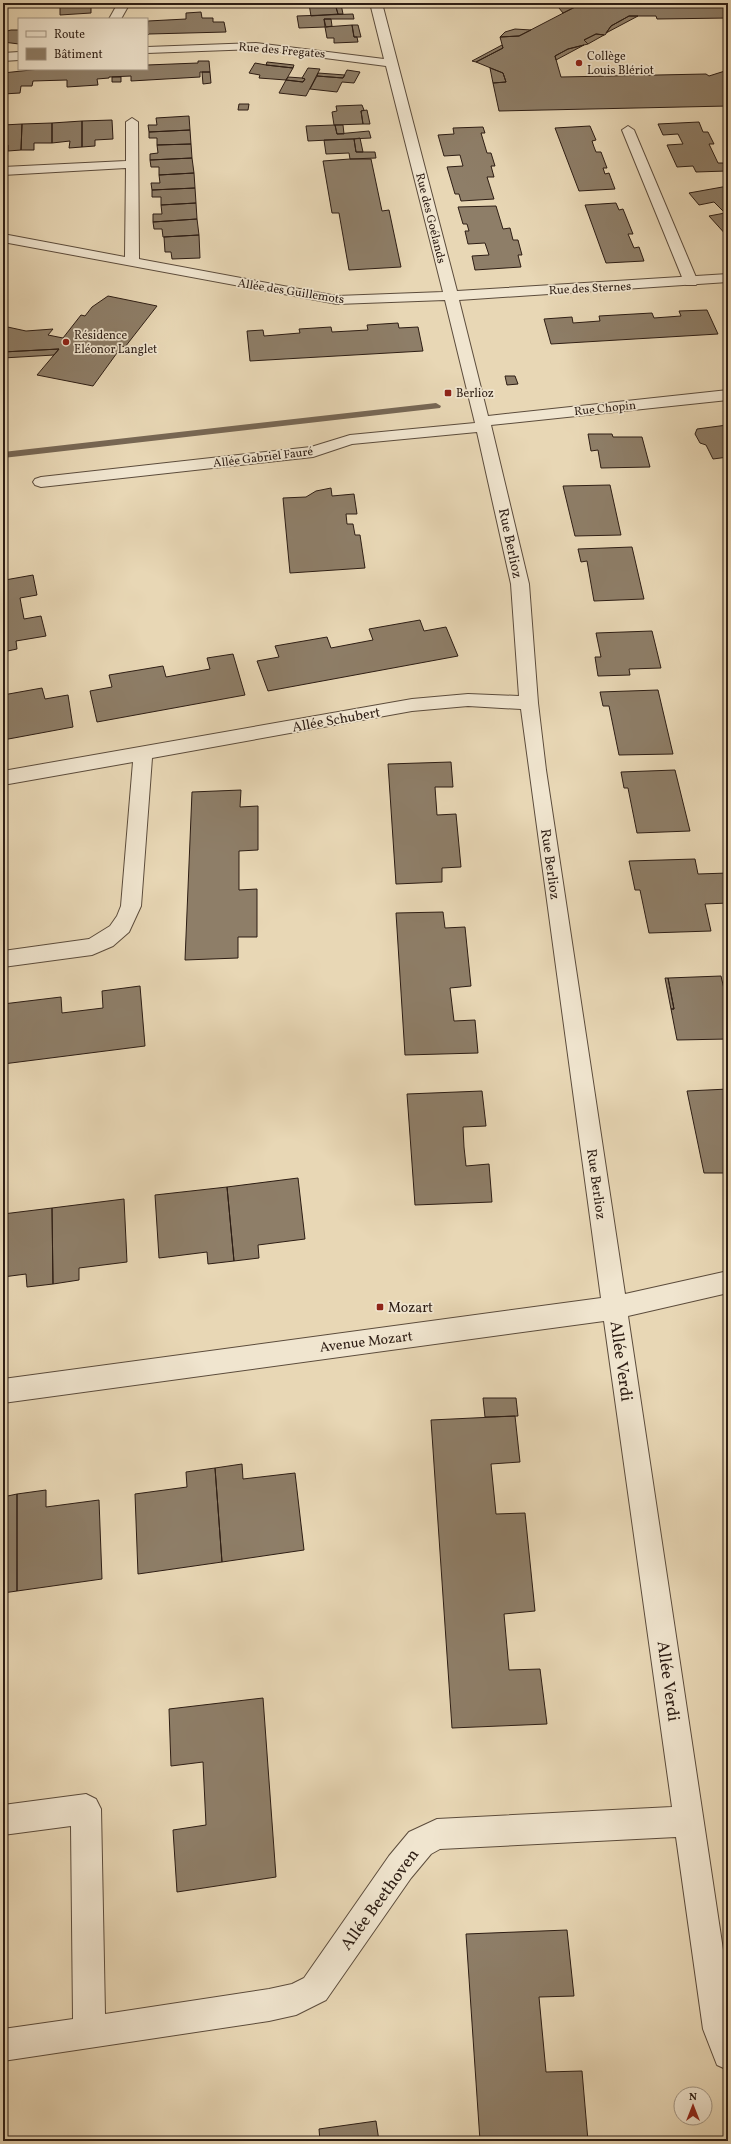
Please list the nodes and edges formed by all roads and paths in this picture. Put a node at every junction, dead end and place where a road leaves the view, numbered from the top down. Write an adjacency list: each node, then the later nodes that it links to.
1 (124, 3): 3 (street)
2 (380, 7): 7 (street, Rue des Goélands)
3 (116, 18)
4 (148, 50): 7 (street, Rue des Fregates)
5 (18, 56): 6 (street)
6 (3, 57)
7 (392, 62): 16 (street, Rue des Goélands)
8 (132, 122): 10 (street)
9 (628, 130): 15 (street)
10 (132, 164): 11 (street); 13 (street)
11 (3, 171)
12 (3, 238): 13 (street, Allée des Guillemots)
13 (132, 262): 16 (street, Allée des Guillemots)
14 (728, 278): 15 (street, Rue des Sternes)
15 (691, 282): 16 (street, Rue des Sternes)
16 (451, 296): 18 (street, Rue des Goélands)
17 (728, 395): 18 (street, Rue Chopin)
18 (483, 424): 19 (street, Allée Gabriel Fauré); 20 (street, Rue Berlioz)
19 (41, 482)
20 (529, 703): 21 (street, Allée Schubert); 25 (street, Rue Berlioz)
21 (144, 753): 22 (street, Allée Schubert); 23 (street)
22 (3, 778)
23 (3, 959)
24 (728, 1282): 25 (street, Avenue Mozart)
25 (614, 1308): 26 (street, Avenue Mozart); 28 (street, Allée Verdi)
26 (3, 1390)
27 (3, 1820): 29 (street)
28 (690, 1821): 29 (street, Allée Beethoven); 31 (street, Allée Verdi)
29 (89, 2032): 30 (street, Allée Beethoven)
30 (3, 2045)
31 (728, 2054)

